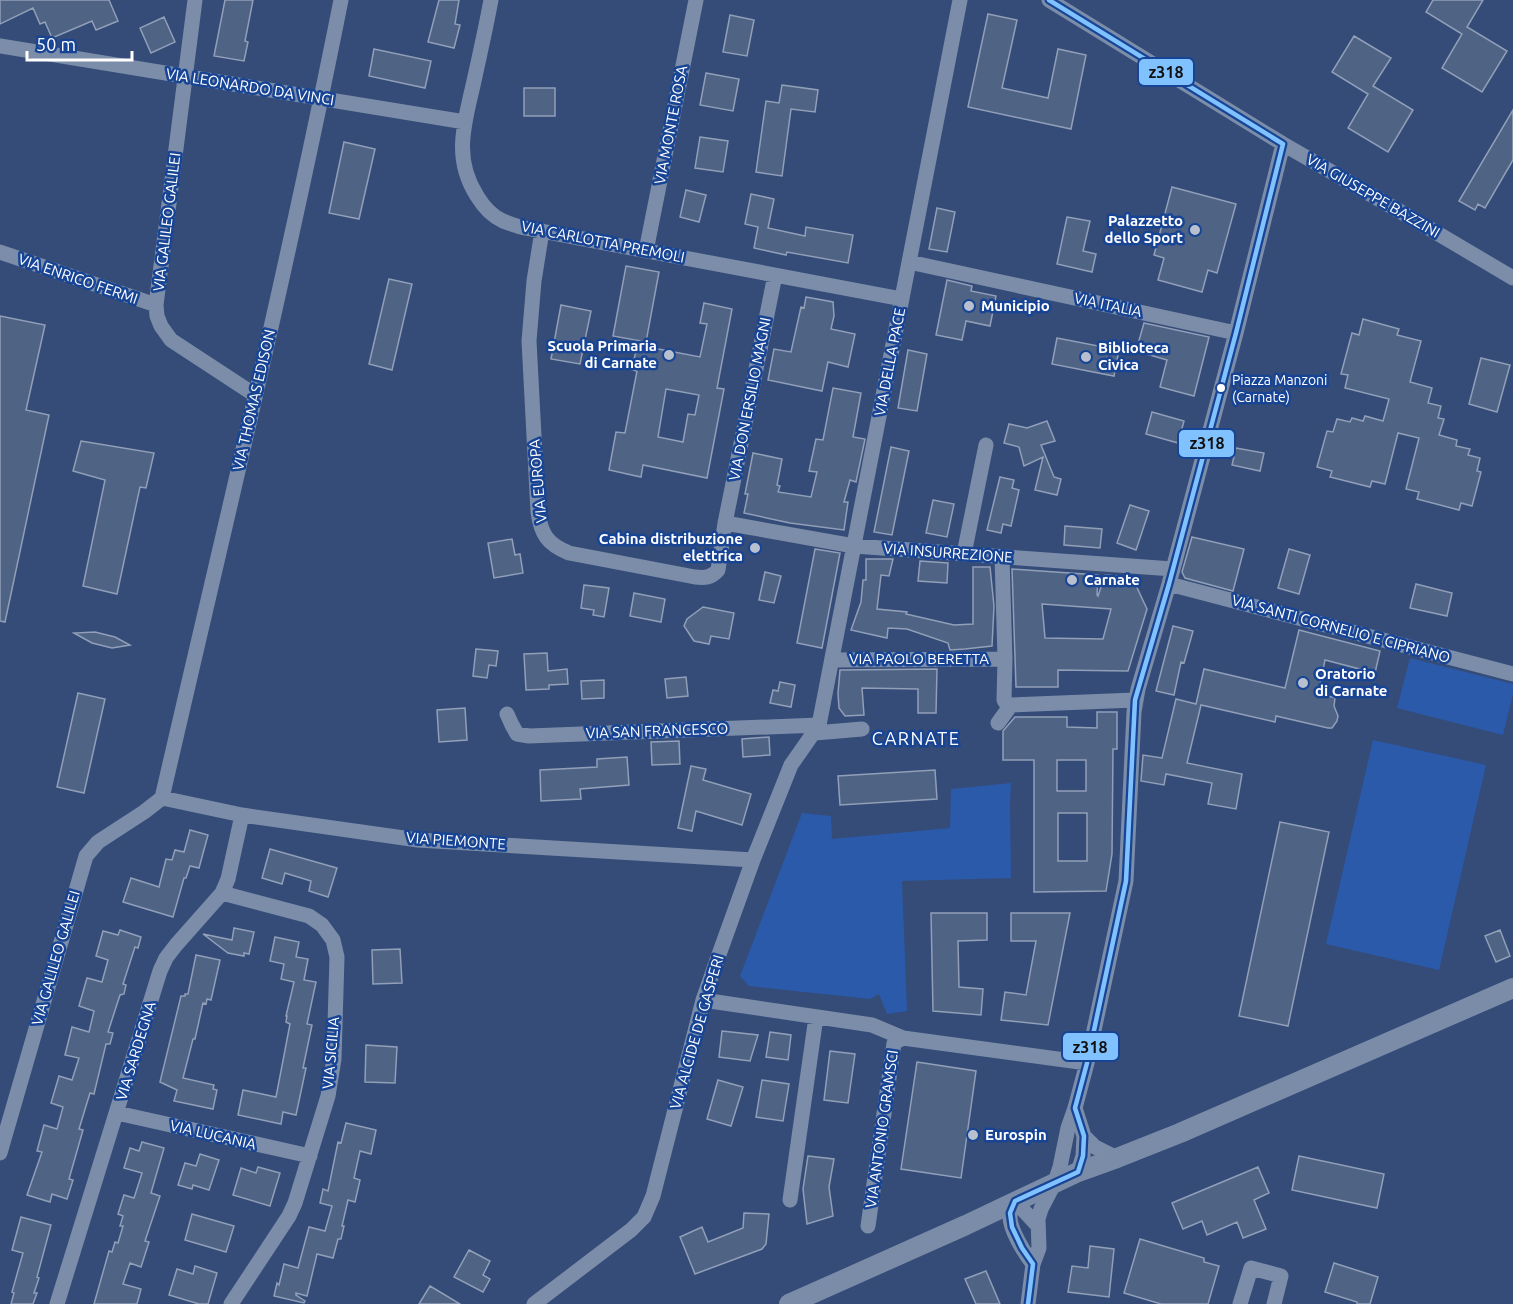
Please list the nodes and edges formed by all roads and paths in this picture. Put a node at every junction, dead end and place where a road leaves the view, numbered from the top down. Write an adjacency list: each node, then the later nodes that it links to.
1 (195, 0): 9 (street, VIA GALILEO GALILEI)
2 (341, 0): 10 (street, VIA THOMAS EDISON)
3 (491, 0): 11 (street, VIA CARLOTTA PREMOLI)
4 (696, 0): 14 (street, VIA MONTE ROSA)
5 (960, 0): 16 (street, VIA DELLA PACE)
6 (1049, 0): 7 (street, VIA GIUSEPPE BAZZINI)
7 (1069, 6): 12 (street, VIA GIUSEPPE BAZZINI)
8 (0, 46): 9 (street, VIA LEONARDO DA VINCI)
9 (186, 76): 10 (street, VIA LEONARDO DA VINCI); 20 (street, VIA GALILEO GALILEI)
10 (321, 99): 11 (street, VIA LEONARDO DA VINCI); 22 (street, VIA THOMAS EDISON)
11 (465, 122): 13 (street, VIA CARLOTTA PREMOLI)
12 (1283, 144): 18 (street, VIA GIUSEPPE BAZZINI); 21 (street)
13 (542, 231): 14 (street, VIA CARLOTTA PREMOLI); 24 (street, VIA EUROPA)
14 (646, 251): 17 (street, VIA CARLOTTA PREMOLI)
15 (0, 252): 20 (street, VIA ENRICO FERMI)
16 (909, 262): 19 (street, VIA DELLA PACE); 21 (street, VIA ITALIA)
17 (775, 275): 19 (street, VIA CARLOTTA PREMOLI); 24 (street, VIA DON ERSILIO MAGNI)
18 (1513, 278)
19 (902, 299): 25 (street, VIA DELLA PACE)
20 (156, 305): 22 (street, VIA GALILEO GALILEI)
21 (1236, 333): 28 (street)
22 (255, 395): 39 (street, VIA THOMAS EDISON)
23 (986, 445): 26 (street)
24 (725, 523): 25 (street, VIA INSURREZIONE)
25 (854, 546): 26 (street, VIA INSURREZIONE); 31 (street, VIA DELLA PACE)
26 (964, 554): 27 (street, VIA INSURREZIONE)
27 (1002, 557): 28 (street, VIA INSURREZIONE); 30 (street)
28 (1173, 569): 29 (street)
29 (1169, 585): 32 (street, VIA SANTI CORNELIO E CIPRIANO); 33 (street)
30 (1005, 659): 31 (street, VIA PAOLO BERETTA); 34 (street)
31 (832, 660): 37 (street, VIA DELLA PACE)
32 (1513, 674)
33 (1135, 700): 34 (street); 47 (street)
34 (1008, 704): 36 (street)
35 (507, 714): 37 (street, VIA SAN FRANCESCO)
36 (998, 723)
37 (817, 729): 38 (street); 41 (street, VIA ALCIDE DE GASPERI)
38 (862, 729)
39 (162, 798): 40 (street, VIA PIEMONTE); 52 (street, VIA GALILEO GALILEI)
40 (242, 815): 41 (street, VIA PIEMONTE); 42 (street, VIA SARDEGNA)
41 (753, 860): 44 (street, VIA ALCIDE DE GASPERI)
42 (222, 893): 49 (street, VIA SARDEGNA); 53 (street, VIA SICILIA)
43 (1513, 988): 54 (main road)
44 (703, 1000): 45 (street, VIA ANTONIO GRAMSCI); 66 (street, VIA ALCIDE DE GASPERI)
45 (816, 1017): 46 (street, VIA ANTONIO GRAMSCI); 57 (street)
46 (903, 1038): 47 (street, VIA ANTONIO GRAMSCI); 61 (street, VIA ANTONIO GRAMSCI)
47 (1087, 1063): 48 (street)
48 (1075, 1108): 50 (street); 51 (street)
49 (117, 1113): 53 (street, VIA LUCANIA); 64 (street, VIA SARDEGNA)
50 (1084, 1136): 54 (street); 55 (street)
51 (1065, 1144): 55 (street); 56 (street)
52 (0, 1153)
53 (309, 1156): 65 (street, VIA SICILIA)
54 (1117, 1158): 55 (main road)
55 (1078, 1172): 56 (main road)
56 (1055, 1182): 58 (main road); 62 (street)
57 (790, 1200)
58 (1015, 1201): 59 (street); 60 (main road); 62 (street)
59 (1011, 1223): 60 (street); 63 (street)
60 (966, 1225): 67 (main road)
61 (868, 1226)
62 (1038, 1226): 63 (street)
63 (1033, 1264): 68 (street)
64 (57, 1304)
65 (231, 1304)
66 (534, 1304)
67 (789, 1304)
68 (1028, 1304)
69 (1240, 1304): 70 (street)
70 (1274, 1304)

